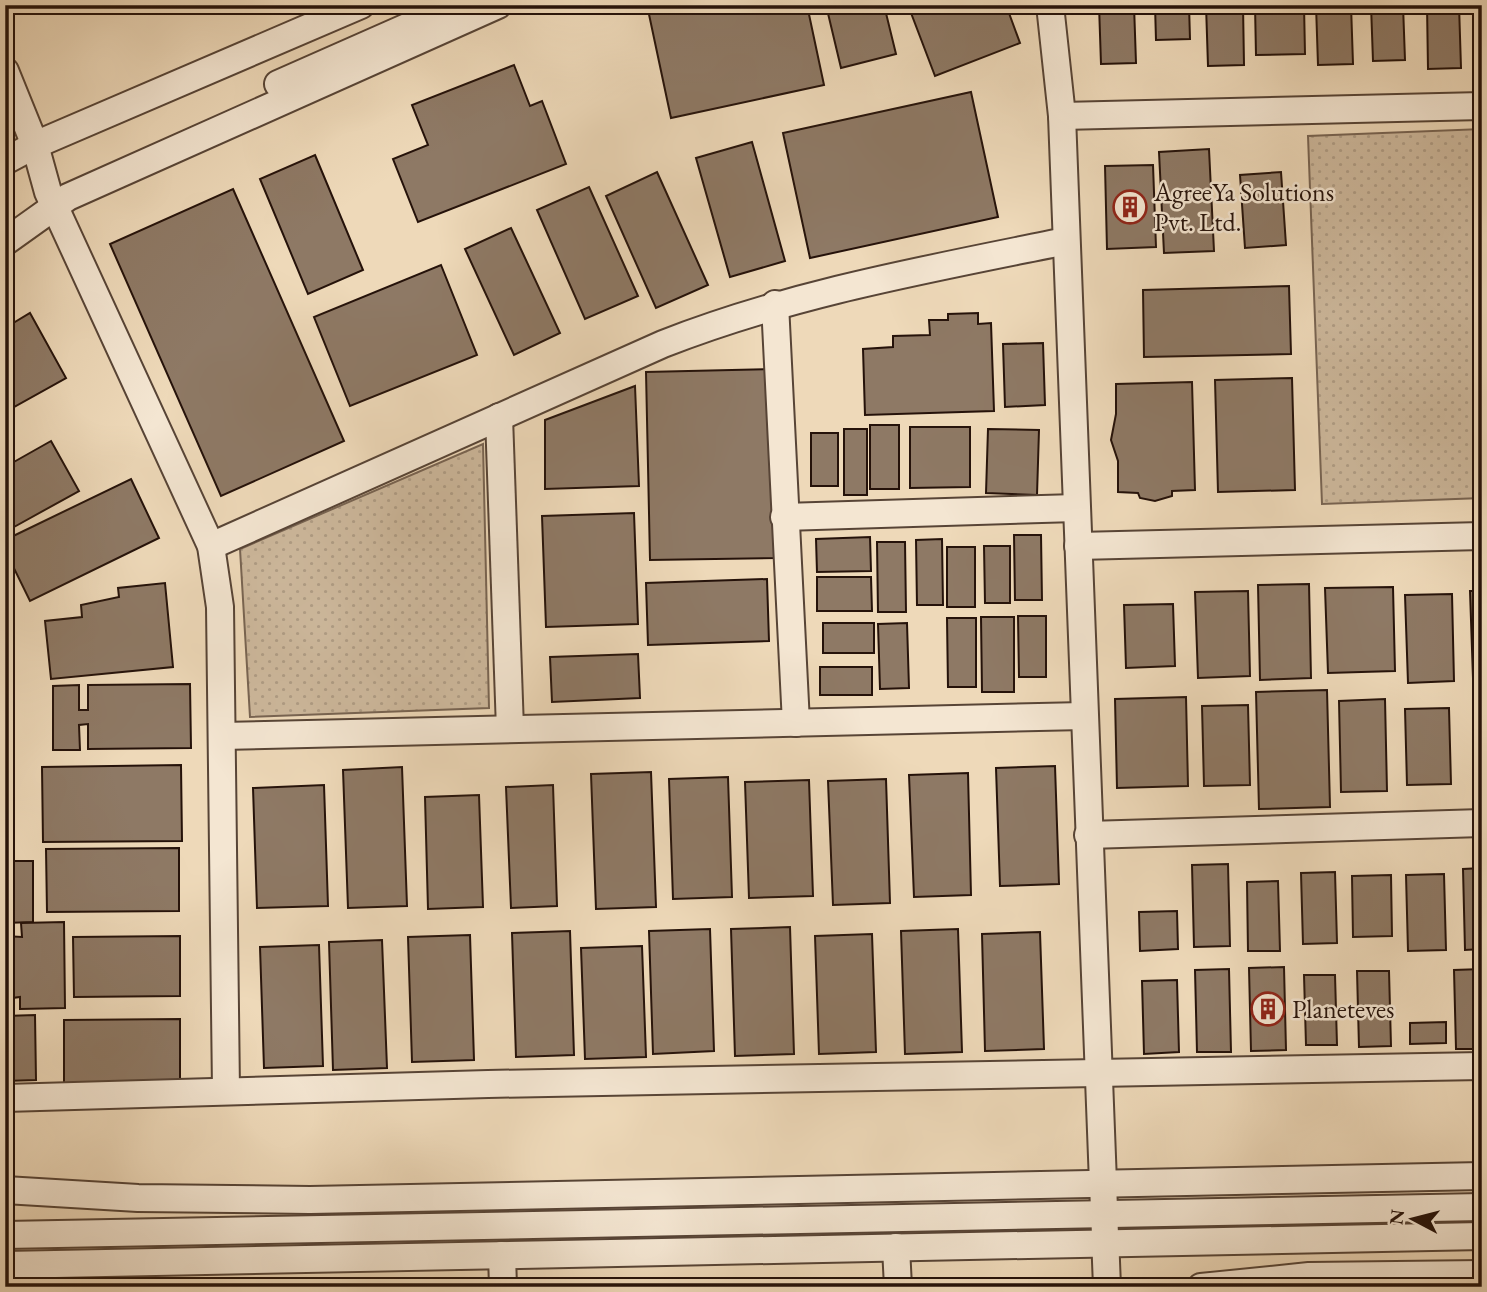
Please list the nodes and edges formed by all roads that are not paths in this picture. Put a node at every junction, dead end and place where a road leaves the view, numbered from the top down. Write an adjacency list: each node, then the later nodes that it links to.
1 (361, 5): 8 (street)
2 (456, 5): 10 (street)
3 (499, 5): 10 (street)
4 (1049, 5): 7 (street)
5 (5, 71): 8 (street)
6 (1482, 106): 7 (street)
7 (1062, 116): 13 (street)
8 (35, 145): 9 (street); 10 (street)
9 (5, 161)
10 (51, 199): 11 (street); 12 (street); 19 (street)
11 (5, 222)
12 (5, 242)
13 (1066, 242): 14 (street); 16 (street)
14 (775, 304): 15 (street); 17 (street)
15 (499, 417): 19 (street); 23 (street)
16 (1076, 508): 17 (street); 20 (street)
17 (784, 517): 22 (street)
18 (1482, 536): 20 (street)
19 (211, 546): 24 (street)
20 (1077, 546): 21 (street)
21 (1084, 716): 22 (street); 26 (street)
22 (796, 723): 23 (street)
23 (510, 729): 24 (street)
24 (222, 736): 29 (street)
25 (1482, 823): 26 (street)
26 (1088, 835): 28 (street)
27 (1482, 1066): 28 (street)
28 (1097, 1074): 29 (street); 32 (street)
29 (226, 1090): 30 (street)
30 (5, 1098)
31 (1482, 1176): 32 (street)
32 (1101, 1183): 33 (street); 35 (street)
33 (5, 1190)
34 (1482, 1207): 35 (street)
35 (1102, 1214): 36 (street); 39 (street)
36 (11, 1233)
37 (1482, 1236): 38 (street)
38 (1379, 1238): 39 (street); 44 (street)
39 (1103, 1243): 40 (street); 47 (street)
40 (896, 1247): 41 (street); 46 (street)
41 (502, 1255): 42 (street); 45 (street)
42 (11, 1266)
43 (1482, 1274): 44 (street)
44 (1381, 1281): 48 (street)
45 (503, 1287)
46 (898, 1287)
47 (1107, 1287)
48 (1200, 1287)

